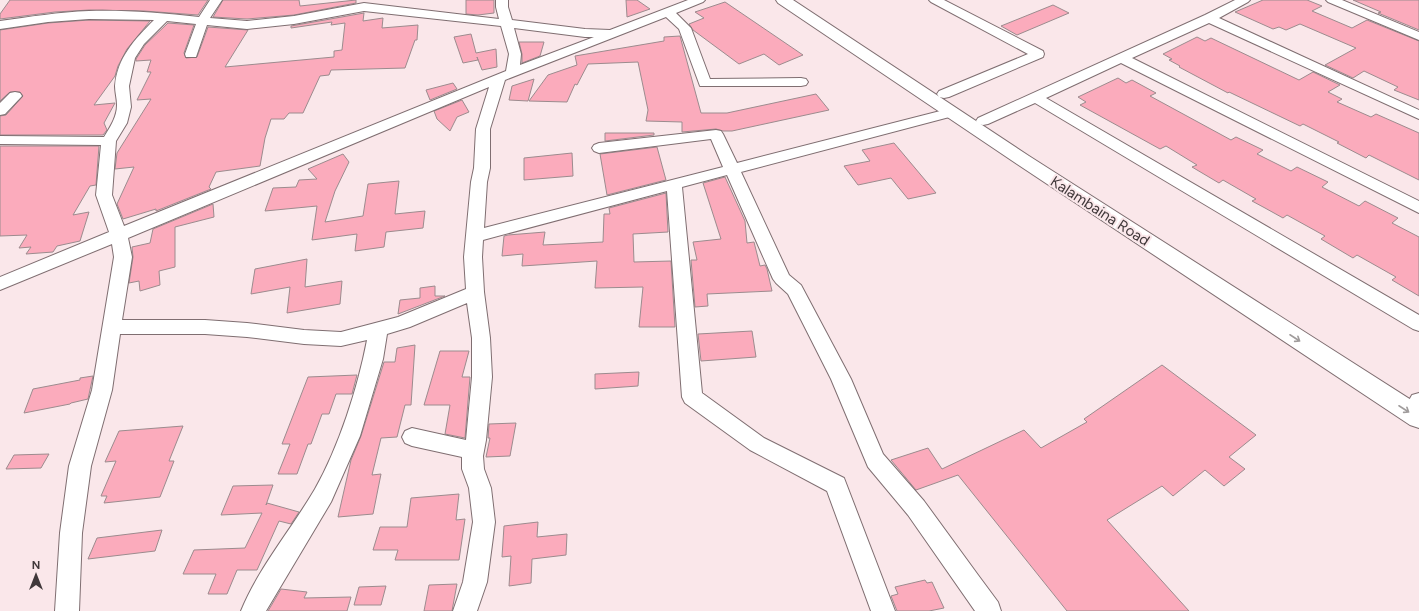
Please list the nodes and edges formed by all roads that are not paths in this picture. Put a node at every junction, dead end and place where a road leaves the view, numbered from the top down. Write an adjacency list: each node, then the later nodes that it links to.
1 (216, 0): 13 (street)
2 (502, 0): 14 (street)
3 (699, 0): 10 (street)
4 (784, 0): 26 (main road, Kalambaina Road)
5 (798, 0): 22 (main road)
6 (935, 0): 22 (street)
7 (1244, 0): 12 (street)
8 (1332, 0): 17 (street)
9 (363, 3): 13 (street); 14 (street)
10 (668, 13): 16 (street); 21 (street)
11 (164, 17): 13 (street); 15 (street); 30 (street)
12 (1209, 18): 19 (street); 27 (street)
13 (203, 20): 18 (street)
14 (507, 23): 16 (street); 20 (street)
15 (0, 24)
16 (615, 34): 20 (street)
17 (1419, 36)
18 (191, 54)
19 (1122, 58): 24 (street); 34 (street)
20 (505, 76): 35 (street); 36 (street)
21 (801, 82)
22 (944, 94): 28 (main road)
23 (15, 96): 25 (street)
24 (1035, 98): 28 (street); 39 (street)
25 (0, 111)
26 (952, 112): 32 (street); 42 (main road, Kalambaina Road, one-way to 42)
27 (1419, 115)
28 (983, 121): 42 (main road)
29 (0, 140): 30 (street)
30 (110, 141): 35 (street)
31 (599, 148): 32 (street)
32 (732, 169): 33 (street); 49 (street)
33 (674, 184): 36 (street); 48 (street)
34 (1419, 208)
35 (118, 236): 37 (street); 40 (street)
36 (474, 236): 38 (street)
37 (0, 284)
38 (475, 292): 41 (street); 44 (street)
39 (1419, 324)
40 (111, 326): 41 (street); 45 (street)
41 (378, 330): 46 (street)
42 (1419, 406)
43 (412, 437): 44 (street)
44 (472, 450): 47 (street)
45 (67, 611)
46 (253, 611)
47 (465, 611)
48 (883, 611)
49 (989, 611)

